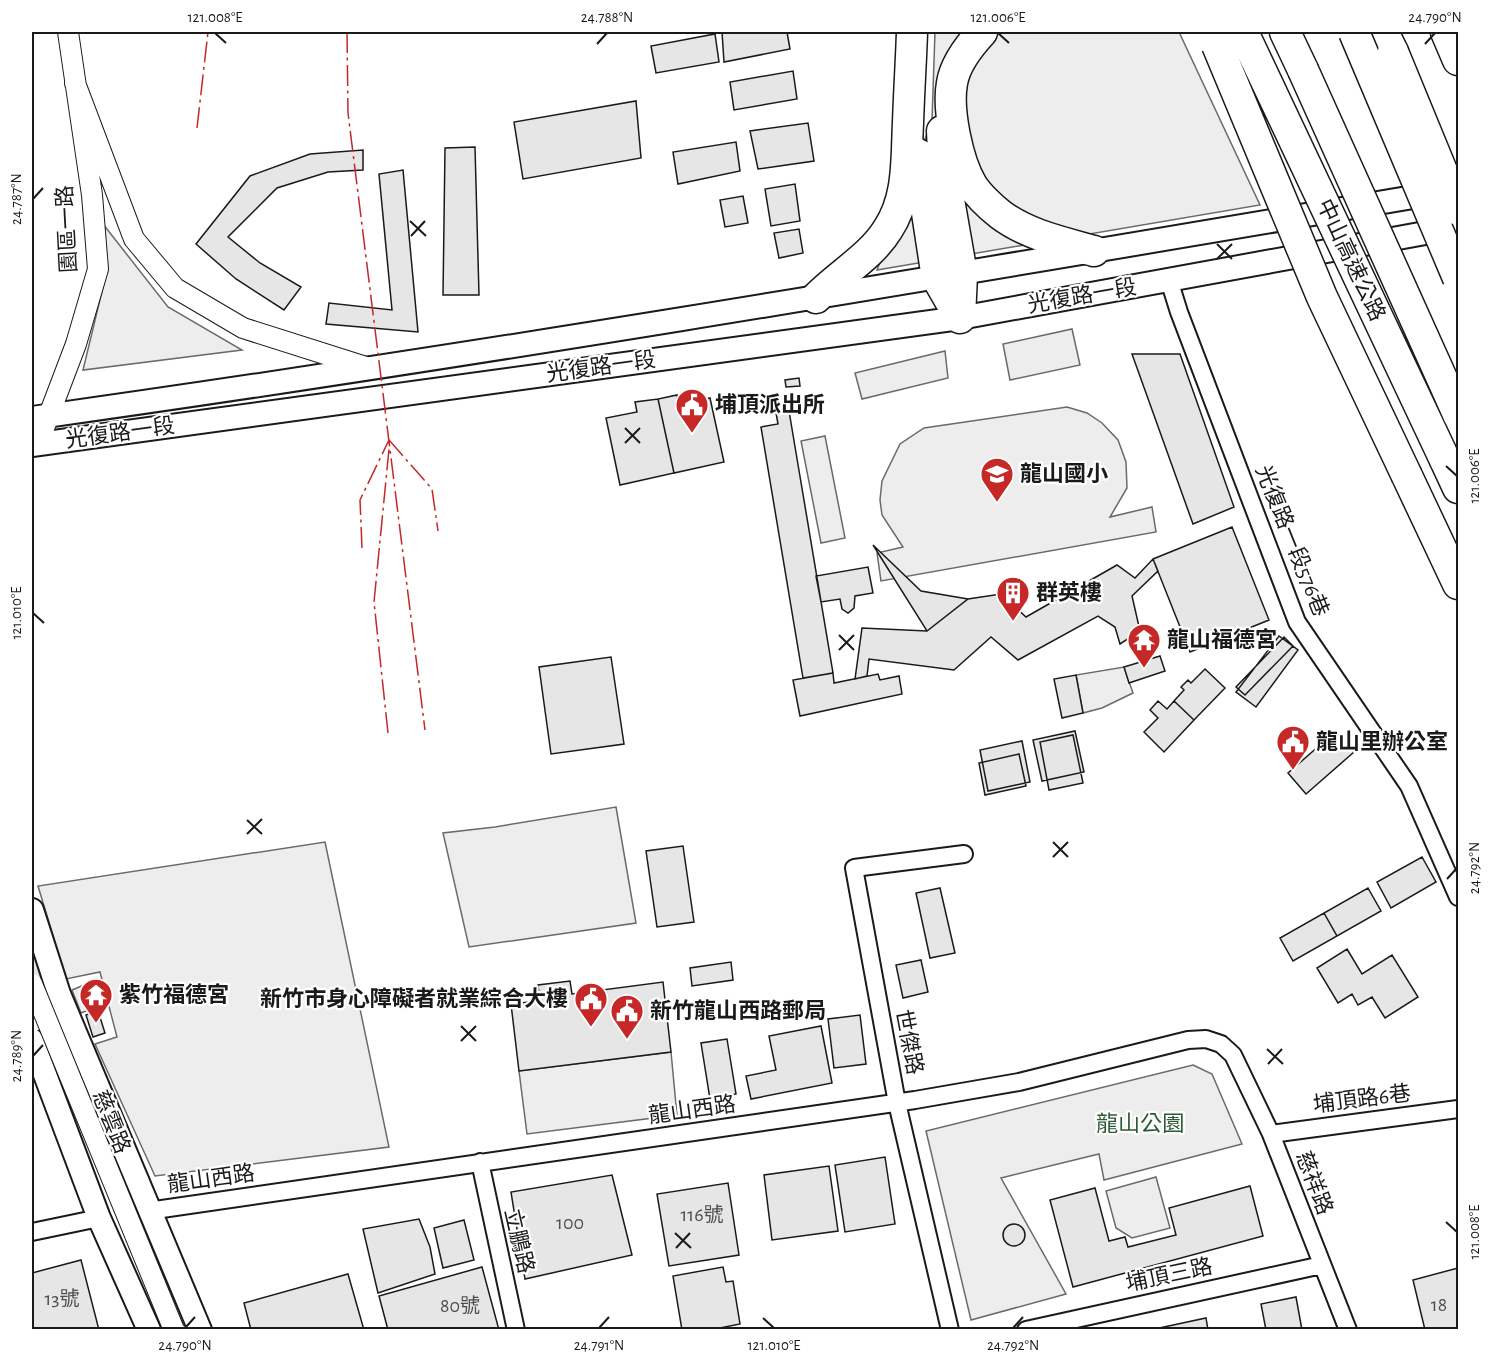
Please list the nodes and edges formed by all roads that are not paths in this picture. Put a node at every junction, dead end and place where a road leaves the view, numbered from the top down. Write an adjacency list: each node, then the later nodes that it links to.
1 (68, 32): 14 (street, 園區一路)
2 (982, 32): 13 (highway)
3 (1244, 32): 26 (highway, 中山高速公路, bridge)
4 (1285, 32): 23 (highway, 中山高速公路, bridge)
5 (1354, 32): 18 (highway, bridge)
6 (1446, 32): 12 (highway)
7 (1451, 32): 9 (highway)
8 (1210, 36): 27 (highway, bridge)
9 (1458, 41)
10 (1388, 42): 15 (highway, bridge)
11 (912, 45): 17 (highway); 20 (highway)
12 (1458, 60)
13 (952, 82): 16 (highway); 17 (highway)
14 (75, 83): 22 (street); 24 (street, 園區一路)
15 (1455, 212): 16 (main road, 光復路一段); 19 (main road, 光復路一段)
16 (1094, 251): 17 (main road, 光復路一段)
17 (949, 276): 20 (main road, 光復路一段); 21 (highway)
18 (1458, 278)
19 (1170, 280): 21 (main road, 光復路一段); 29 (street, 光復路一段576巷)
20 (816, 298): 22 (main road, 光復路一段)
21 (960, 318): 25 (main road, 光復路一段)
22 (375, 370): 24 (main road, 光復路一段)
23 (1458, 414)
24 (40, 417): 25 (street, 園區一路)
25 (33, 444)
26 (1458, 488)
27 (1458, 584)
28 (964, 854): 36 (street, 世傑路)
29 (1458, 897)
30 (32, 910): 32 (main road, 慈雲路)
31 (32, 984): 45 (street, bridge)
32 (66, 1008): 33 (street); 40 (main road, 慈雲路)
33 (32, 1024)
34 (32, 1040): 41 (main road, 慈雲路)
35 (1233, 1055): 36 (street, 龍山西路); 38 (street, 慈祥路)
36 (897, 1103): 39 (street, 龍山西路); 48 (street, 世傑路)
37 (1458, 1109): 38 (street, 埔頂路6巷)
38 (1271, 1134): 43 (street, 慈祥路)
39 (480, 1162): 40 (street, 龍山西路); 47 (street, 立鵬路)
40 (148, 1211): 46 (main road, 慈雲路)
41 (99, 1218): 42 (street); 44 (main road, 慈雲路)
42 (32, 1232)
43 (1322, 1265): 49 (street, 埔頂三路); 50 (street, 慈祥路)
44 (149, 1329)
45 (174, 1329)
46 (200, 1329)
47 (516, 1329)
48 (950, 1329)
49 (1026, 1329)
50 (1348, 1329)

